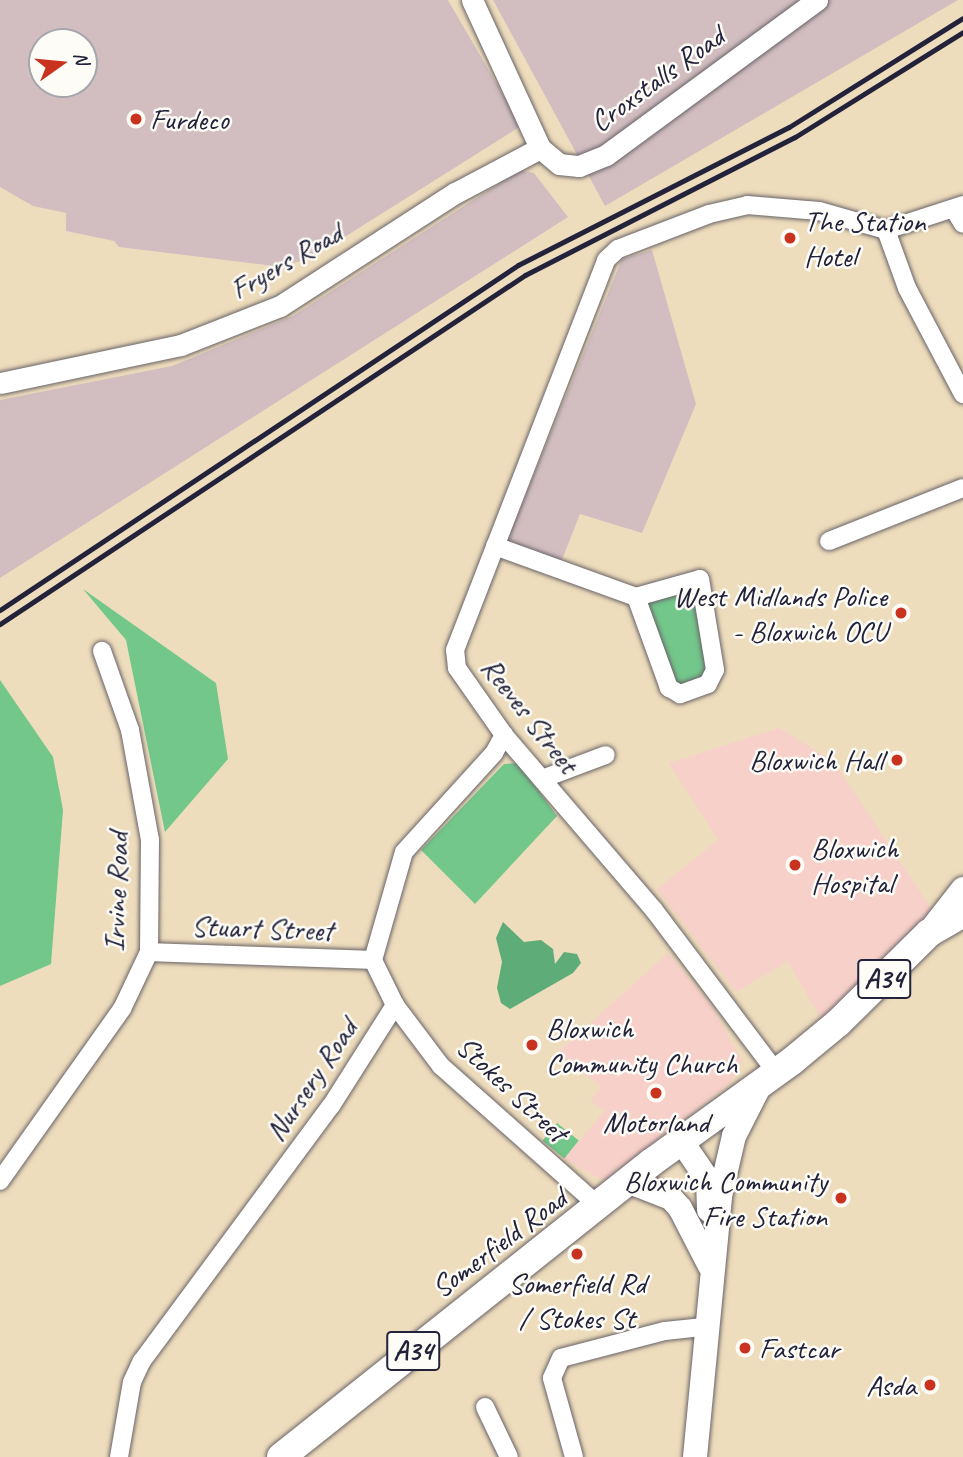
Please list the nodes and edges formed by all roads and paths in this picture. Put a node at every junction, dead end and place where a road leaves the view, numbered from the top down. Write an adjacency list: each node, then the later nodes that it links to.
1 (472, 0): 3 (street)
2 (811, 2): 3 (street, Croxstalls Road)
3 (540, 148): 6 (street, Fryers Road)
4 (960, 213): 5 (street)
5 (886, 230): 7 (street); 10 (street, Reeves Street)
6 (0, 383)
7 (963, 394)
8 (963, 488): 9 (street)
9 (829, 541)
10 (495, 546): 11 (street); 13 (street, Reeves Street)
11 (636, 597): 11 (street)
12 (102, 651): 19 (street, Irvine Road)
13 (503, 735): 15 (street, Reeves Street); 20 (street)
14 (606, 755): 15 (street)
15 (542, 779): 22 (street, Reeves Street)
16 (963, 889): 18 (main road)
17 (963, 913): 18 (highway, A34)
18 (929, 933): 22 (highway, A34)
19 (149, 952): 20 (street, Stuart Street); 24 (street, Irvine Road)
20 (373, 960): 21 (street, Nursery Road)
21 (395, 1005): 26 (street, Stokes Street); 30 (street, Nursery Road)
22 (768, 1078): 23 (highway, Somerfield Road / A34); 27 (main road)
23 (682, 1142): 25 (highway, Somerfield Road / A34); 27 (main road)
24 (0, 1181)
25 (630, 1182): 26 (highway, Somerfield Road / A34); 27 (main road)
26 (600, 1207): 31 (highway, Somerfield Road / A34)
27 (710, 1267): 28 (main road)
28 (704, 1326): 33 (street); 34 (main road)
29 (485, 1407): 32 (street)
30 (119, 1457)
31 (281, 1457)
32 (509, 1457)
33 (574, 1457)
34 (695, 1457)

